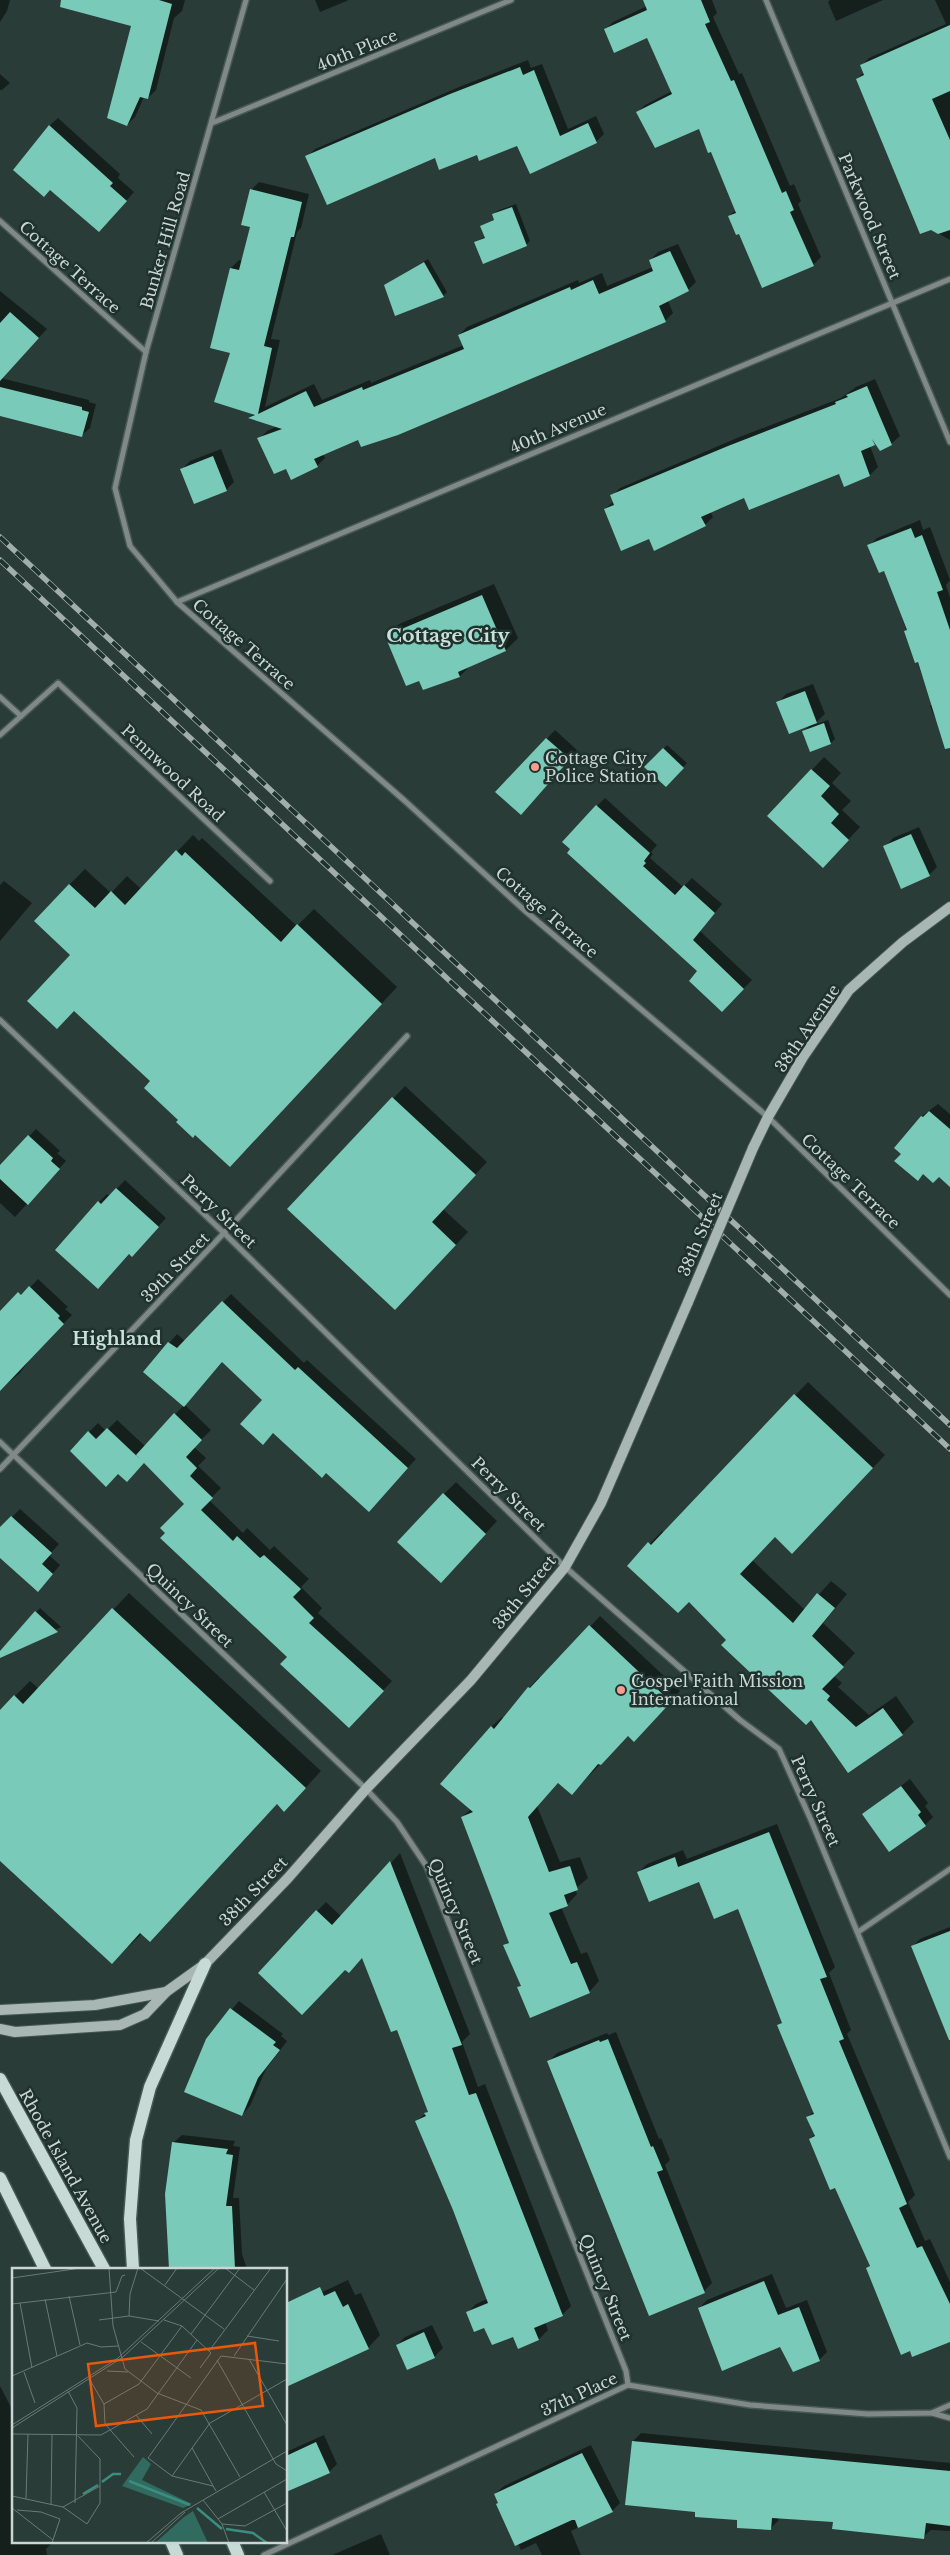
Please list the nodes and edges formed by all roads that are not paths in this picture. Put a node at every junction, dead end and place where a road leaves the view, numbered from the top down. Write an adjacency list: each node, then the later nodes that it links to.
1 (246, 0): 4 (street, Bunker Hill Road)
2 (511, 0): 4 (street, 40th Place)
3 (766, 0): 7 (street, Parkwood Street)
4 (212, 123): 8 (street, Bunker Hill Road)
5 (0, 221): 8 (street, Cottage Terrace)
6 (950, 279): 7 (street, 40th Avenue)
7 (892, 302): 9 (street, Parkwood Street); 11 (street, 40th Avenue)
8 (146, 352): 10 (street, Bunker Hill Road)
9 (950, 442)
10 (130, 546): 11 (street, Cottage Terrace)
11 (177, 602): 19 (street, Cottage Terrace)
12 (0, 697): 13 (street)
13 (22, 716): 14 (street); 15 (street, Pennwood Road)
14 (0, 735)
15 (270, 882)
16 (950, 907): 19 (main road, 38th Avenue)
17 (0, 1020): 20 (street, Perry Street)
18 (407, 1036): 20 (street, 39th Street)
19 (768, 1117): 21 (street, Cottage Terrace); 25 (main road, 38th Street, bridge)
20 (224, 1233): 23 (street, 39th Street); 25 (street, Perry Street)
21 (950, 1295)
22 (0, 1442): 23 (street, Quincy Street)
23 (14, 1454): 24 (street, 39th Street); 26 (street, Quincy Street)
24 (0, 1469)
25 (565, 1567): 26 (main road, 38th Street); 28 (street, Perry Street)
26 (366, 1789): 29 (main road, 38th Street); 39 (street, Quincy Street)
27 (950, 1869): 28 (street)
28 (858, 1932): 34 (street, Perry Street)
29 (205, 1964): 30 (main road, 38th Street); 38 (main road)
30 (166, 1992): 31 (main road, 38th Street); 32 (main road, 38th Street)
31 (0, 2010)
32 (0, 2028)
33 (0, 2079): 37 (main road, Rhode Island Avenue)
34 (950, 2157)
35 (0, 2178): 36 (main road)
36 (45, 2268)
37 (103, 2268)
38 (133, 2268)
39 (628, 2385): 41 (street, 37th Place); 47 (street, 37th Place)
40 (950, 2405): 41 (street, 37th Place)
41 (932, 2413): 42 (street, 37th Place)
42 (950, 2418)
43 (171, 2542): 45 (main road)
44 (232, 2542): 46 (main road)
45 (177, 2555)
46 (238, 2555)
47 (264, 2555)

